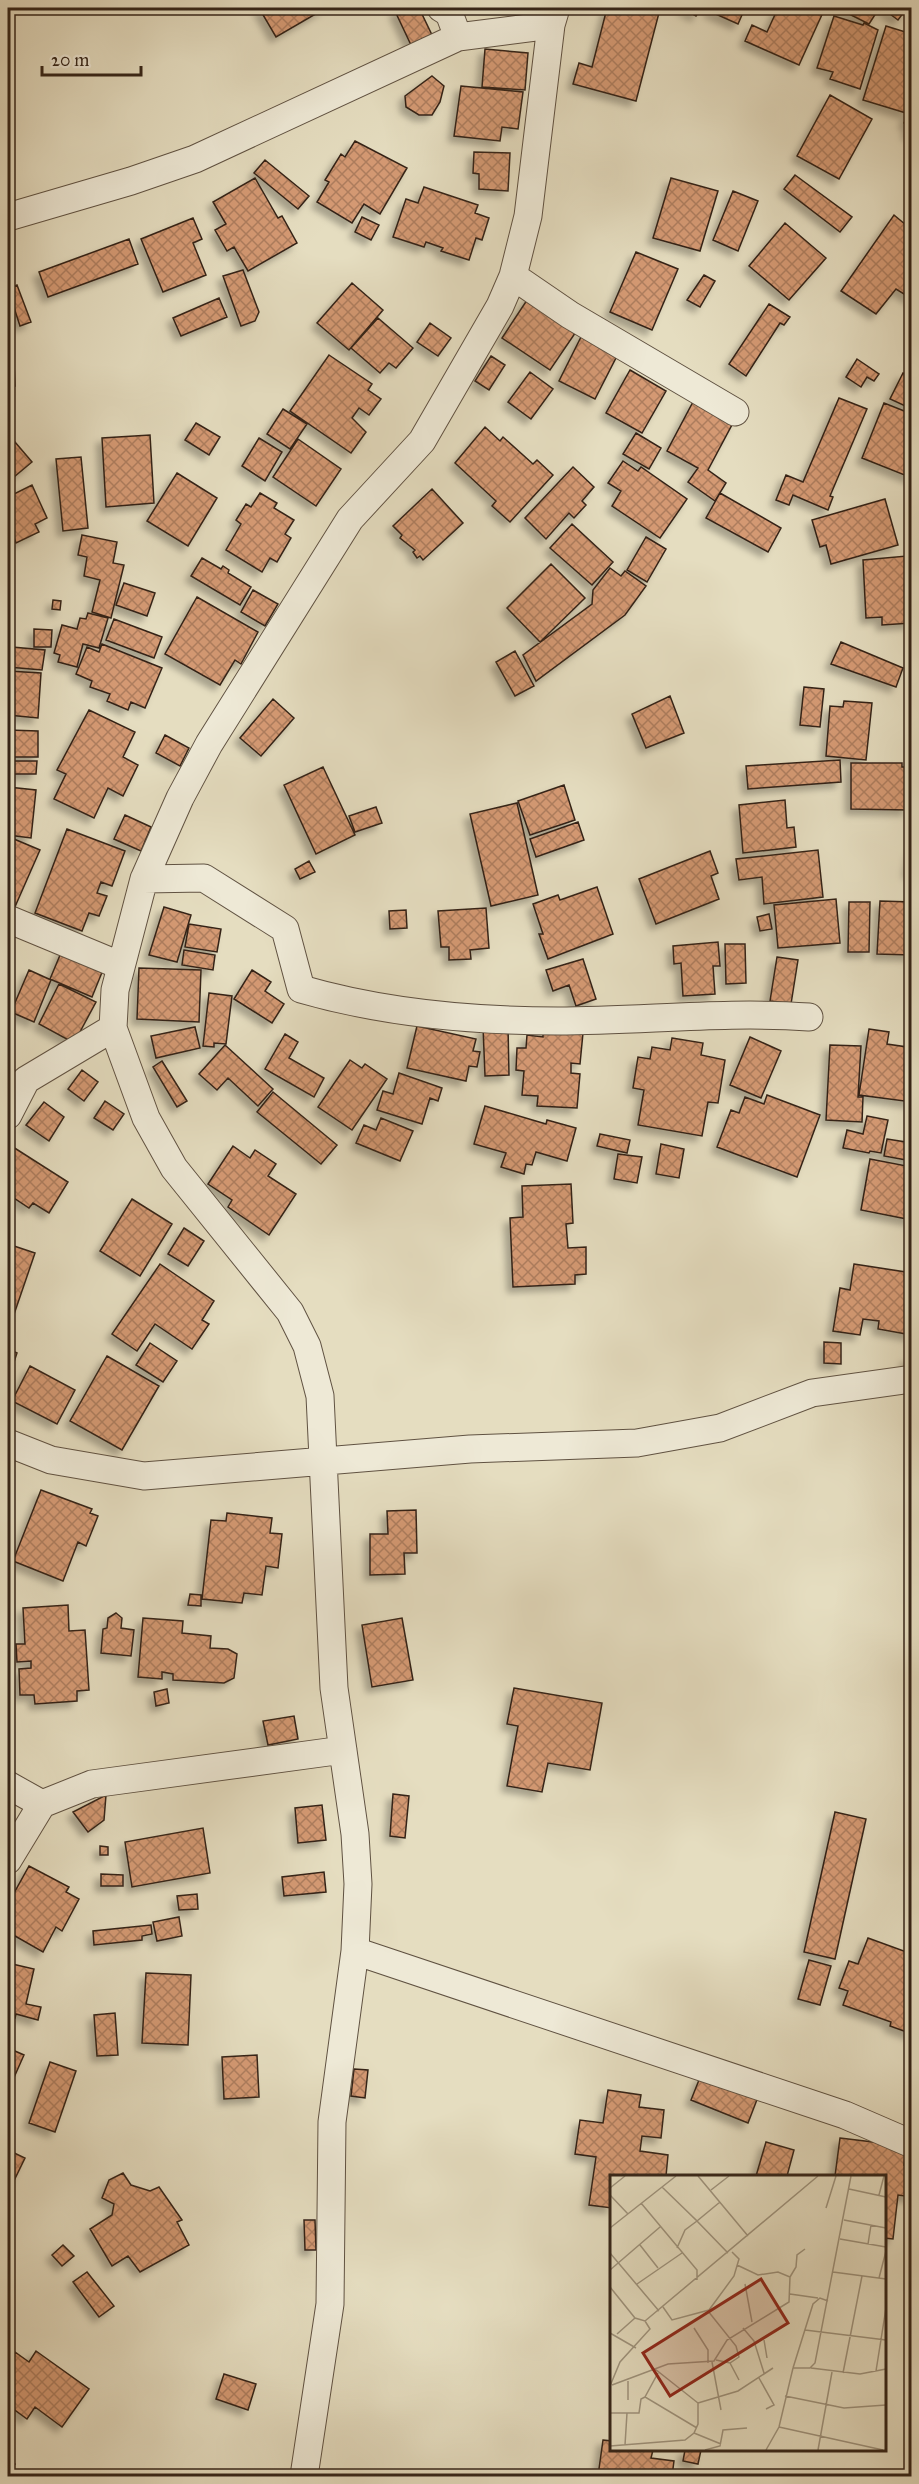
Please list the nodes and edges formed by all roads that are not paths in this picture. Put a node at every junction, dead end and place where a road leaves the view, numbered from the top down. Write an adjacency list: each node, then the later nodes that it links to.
1 (441, 8): 3 (street)
2 (554, 16): 3 (street); 5 (street)
3 (458, 37): 4 (street)
4 (8, 217)
5 (513, 276): 6 (street); 7 (street)
6 (735, 412)
7 (144, 879): 9 (street); 10 (street)
8 (8, 919): 9 (street)
9 (119, 965): 11 (street)
10 (809, 1017)
11 (113, 1028): 12 (street); 15 (street)
12 (8, 1115)
13 (912, 1379): 15 (street)
14 (8, 1443): 15 (street)
15 (322, 1459): 16 (street)
16 (343, 1750): 18 (street); 20 (street)
17 (8, 1785): 18 (street)
18 (42, 1804): 19 (street)
19 (8, 1860)
20 (356, 1951): 21 (street); 22 (street)
21 (912, 2144)
22 (304, 2476)

